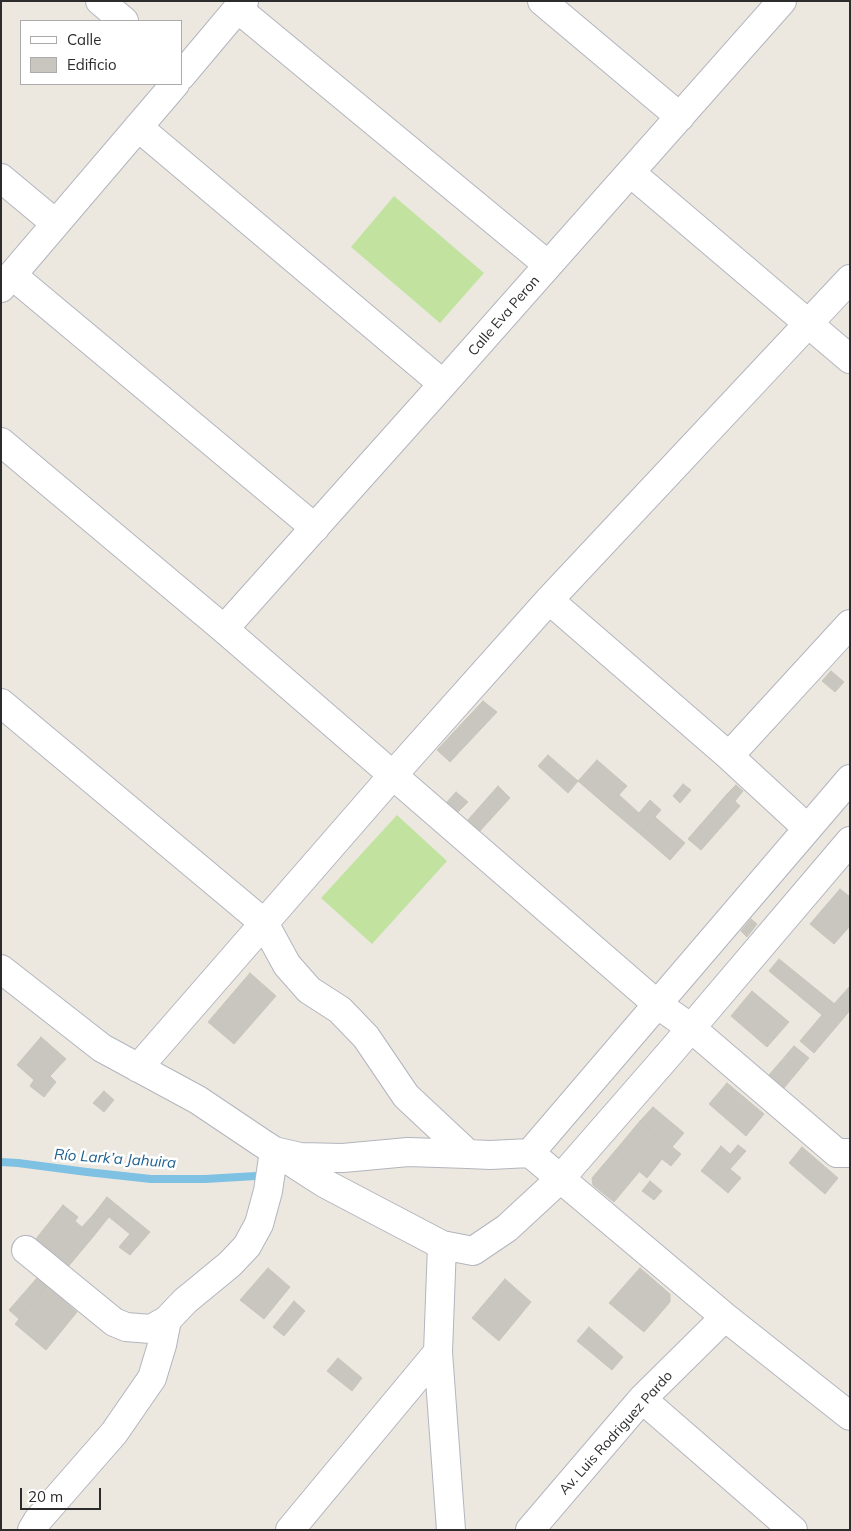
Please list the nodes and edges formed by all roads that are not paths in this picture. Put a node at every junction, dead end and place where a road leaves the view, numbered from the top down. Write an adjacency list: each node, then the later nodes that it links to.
1 (100, 1): 5 (street)
2 (542, 1): 8 (street)
3 (782, 1): 8 (street, Calle Eva Peron)
4 (241, 5): 6 (street); 13 (street)
5 (123, 20)
6 (182, 73)
7 (172, 85): 9 (street)
8 (680, 117): 10 (street, Calle Eva Peron)
9 (138, 127): 12 (street); 18 (street)
10 (631, 173): 13 (street, Calle Eva Peron); 16 (street)
11 (1, 178): 12 (street)
12 (55, 223): 15 (street)
13 (548, 265): 18 (street, Calle Eva Peron)
14 (850, 279): 16 (street)
15 (6, 282): 20 (street)
16 (808, 324): 17 (street); 21 (street)
17 (850, 358)
18 (444, 384): 20 (street, Calle Eva Peron)
19 (1, 442): 23 (street)
20 (315, 528): 23 (street, Calle Eva Peron)
21 (549, 600): 25 (street); 26 (street)
22 (850, 624): 25 (street)
23 (224, 629): 26 (street)
24 (1, 703): 30 (street)
25 (728, 756): 28 (street)
26 (393, 775): 30 (street); 32 (street)
27 (850, 779): 28 (street)
28 (807, 828): 32 (street)
29 (850, 842): 33 (street)
30 (264, 923): 34 (street); 38 (street)
31 (1, 968): 34 (street)
32 (658, 1004): 33 (street); 37 (street)
33 (691, 1028): 35 (street); 39 (street)
34 (138, 1068): 36 (street)
35 (846, 1148)
36 (274, 1151): 38 (street); 40 (street); 43 (street)
37 (530, 1153): 38 (street); 39 (street)
38 (468, 1154)
39 (560, 1179): 40 (street); 42 (street)
40 (442, 1245): 44 (street)
41 (26, 1250): 43 (street)
42 (725, 1317): 45 (street, Av. Luis Rodriguez Pardo); 46 (street)
43 (167, 1320): 47 (street)
44 (438, 1352): 48 (street); 49 (street)
45 (642, 1399): 50 (street, Av. Luis Rodriguez Pardo); 51 (street)
46 (850, 1416)
47 (32, 1530)
48 (290, 1530)
49 (451, 1530)
50 (530, 1530)
51 (793, 1530)

